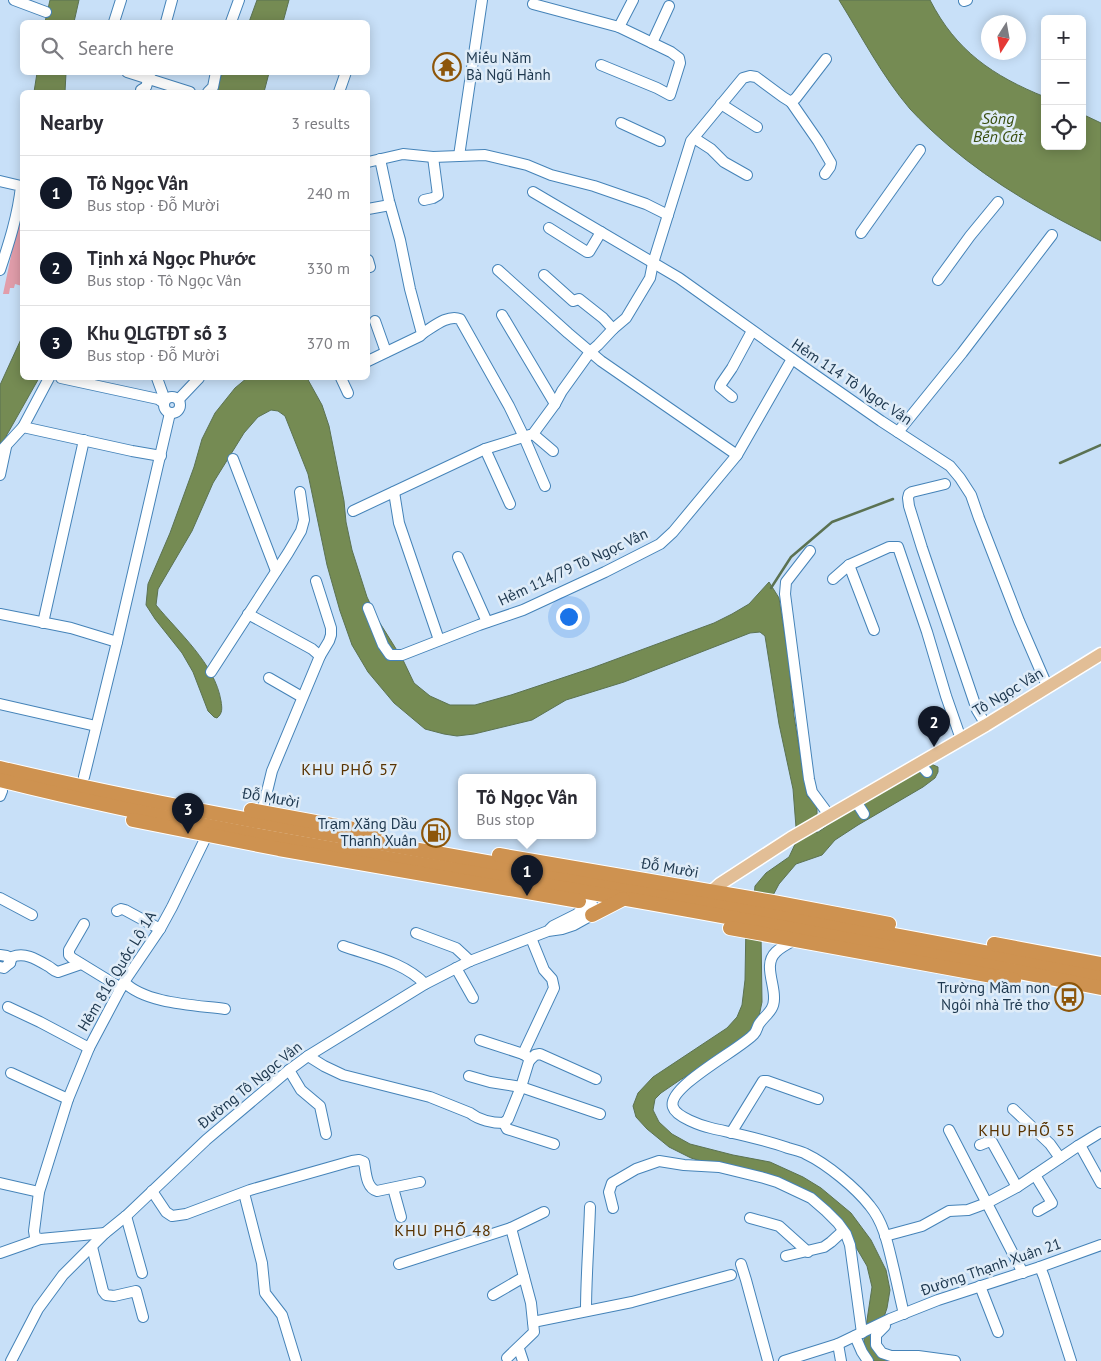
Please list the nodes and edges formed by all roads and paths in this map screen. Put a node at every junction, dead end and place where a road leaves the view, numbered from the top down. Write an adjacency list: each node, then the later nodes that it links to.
1 (14, 0): 9 (street)
2 (121, 0): 10 (street)
3 (172, 0): 11 (street)
4 (239, 0): 12 (street)
5 (482, 0): 32 (street)
6 (633, 0): 13 (street)
7 (533, 4): 13 (street)
8 (669, 6): 14 (street)
9 (46, 12)
10 (115, 20)
11 (167, 20)
12 (232, 20)
13 (619, 27): 14 (street)
14 (652, 43): 16 (street)
15 (826, 59): 24 (street)
16 (601, 65)
17 (132, 75): 20 (street)
18 (215, 75): 22 (street)
19 (345, 75): 23 (street)
20 (147, 85): 21 (street)
21 (178, 90)
22 (210, 90)
23 (340, 90)
24 (791, 102): 25 (street); 35 (street)
25 (721, 104): 27 (street); 28 (street)
26 (621, 123): 29 (street)
27 (757, 126)
28 (694, 138): 36 (street); 45 (street)
29 (660, 141)
30 (920, 150): 48 (street)
31 (433, 156): 32 (street); 33 (street); 41 (street)
32 (459, 156): 45 (street)
33 (380, 158): 34 (street); 43 (street)
34 (370, 161)
35 (825, 174)
36 (747, 175)
37 (0, 181): 38 (street)
38 (20, 186)
39 (533, 192): 47 (street, Hẻm 114 Tô Ngọc Vân)
40 (20, 200): 50 (street)
41 (424, 200)
42 (998, 202): 56 (street)
43 (390, 205): 44 (street); 61 (street)
44 (370, 209)
45 (668, 215): 52 (street)
46 (549, 228): 47 (street)
47 (601, 232): 52 (street, Hẻm 114 Tô Ngọc Vân)
48 (862, 233)
49 (0, 234): 50 (street)
50 (11, 236): 53 (street)
51 (1052, 236): 78 (street)
52 (653, 263): 59 (street); 60 (street, Hẻm 114 Tô Ngọc Vân)
53 (0, 270)
54 (498, 270): 63 (street)
55 (544, 275): 59 (street)
56 (938, 280)
57 (502, 315): 75 (street)
58 (375, 321): 62 (street)
59 (613, 329): 63 (street)
60 (752, 331): 64 (street, Hẻm 114 Tô Ngọc Vân); 72 (street)
61 (423, 333): 62 (street); 79 (street)
62 (386, 352): 65 (street)
63 (590, 352): 75 (street); 84 (street)
64 (792, 359): 78 (street, Hẻm 114 Tô Ngọc Vân); 84 (street, Hẻm 114/79 Tô Ngọc Vân)
65 (370, 360)
66 (48, 380): 77 (street)
67 (70, 380): 74 (street)
68 (158, 380): 74 (street)
69 (197, 380): 73 (street)
70 (342, 380): 71 (street)
71 (348, 393)
72 (732, 397)
73 (179, 399): 74 (street); 76 (street)
74 (164, 402): 76 (street)
75 (555, 404): 79 (street)
76 (170, 413): 85 (street)
77 (23, 427): 80 (street); 81 (street)
78 (898, 432): 112 (street, Hẻm 114 Tô Ngọc Vân)
79 (528, 436): 82 (street); 83 (street); 89 (street)
80 (84, 440): 85 (street); 104 (street)
81 (3, 448): 87 (street)
82 (485, 449): 91 (street); 92 (street)
83 (553, 451)
84 (737, 455): 103 (street, Hẻm 114/79 Tô Ngọc Vân)
85 (161, 456): 107 (street)
86 (232, 459): 97 (street)
87 (0, 475)
88 (945, 484): 115 (street)
89 (545, 486)
90 (300, 492): 97 (street)
91 (394, 492): 93 (street); 106 (street)
92 (510, 504)
93 (353, 511)
94 (810, 551): 125 (street)
95 (458, 557): 103 (street)
96 (849, 565): 98 (street); 105 (street); 117 (street)
97 (276, 571): 102 (street)
98 (833, 579)
99 (316, 581): 109 (street)
100 (368, 608): 106 (street, Hẻm 114/79 Tô Ngọc Vân)
101 (0, 614): 104 (street)
102 (248, 614): 109 (street); 110 (street)
103 (487, 622): 106 (street, Hẻm 114/79 Tô Ngọc Vân)
104 (43, 623): 107 (street)
105 (874, 630)
106 (439, 640)
107 (117, 642): 116 (street)
108 (1101, 654): 112 (main road, Tô Ngọc Vân)
109 (320, 656): 113 (street)
110 (211, 672)
111 (269, 678): 113 (street)
112 (1048, 688): 115 (main road, Tô Ngọc Vân)
113 (302, 697): 123 (street)
114 (0, 704): 116 (street)
115 (986, 725): 117 (main road, Tô Ngọc Vân)
116 (96, 726): 120 (street)
117 (961, 739): 122 (main road, Tô Ngọc Vân)
118 (0, 758): 120 (highway, Đỗ Mười)
119 (0, 768): 120 (highway, Đỗ Mười)
120 (83, 782): 123 (highway, Đỗ Mười); 127 (highway, Đỗ Mười)
121 (1, 789): 126 (highway, Đỗ Mười); 127 (highway, Đỗ Mười)
122 (856, 801): 124 (street); 125 (main road, Tô Ngọc Vân)
123 (262, 812): 127 (highway, Đỗ Mười)
124 (864, 814)
125 (825, 818): 128 (main road, Tô Ngọc Vân)
126 (207, 835): 127 (highway, Đỗ Mười); 137 (street, Hẻm 816 Quốc Lộ 1A)
127 (593, 893): 128 (highway, Đỗ Mười); 130 (highway, Đỗ Mười); 131 (highway, Đỗ Mười); 139 (street, Đường Tô Ngọc Vân)
128 (708, 897): 133 (highway, Đỗ Mười)
129 (0, 898): 134 (street)
130 (623, 899): 131 (highway); 133 (highway, Đỗ Mười)
131 (610, 906): 133 (highway, Đỗ Mười)
132 (117, 910): 137 (street)
133 (741, 914): 135 (highway); 135 (highway)
134 (32, 915)
135 (770, 918): 140 (highway); 143 (highway); 152 (highway)
136 (84, 924): 145 (street)
137 (160, 929): 151 (street, Hẻm 816 Quốc Lộ 1A)
138 (416, 933): 144 (street)
139 (531, 938): 144 (street, Đường Tô Ngọc Vân); 160 (street)
140 (795, 940): 153 (highway); 173 (street)
141 (344, 946): 150 (street)
142 (0, 955): 147 (street)
143 (1042, 958): 146 (highway); 149 (highway)
144 (470, 961): 148 (street, Đường Tô Ngọc Vân)
145 (81, 964): 147 (street); 151 (street)
146 (1101, 964)
147 (5, 965)
148 (456, 968): 150 (street, Đường Tô Ngọc Vân); 154 (street)
149 (1101, 975)
150 (425, 984): 159 (street, Đường Tô Ngọc Vân)
151 (122, 985): 156 (street); 158 (street, Hẻm 816 Quốc Lộ 1A)
152 (1101, 988)
153 (1101, 996)
154 (473, 998)
155 (8, 1008): 158 (street)
156 (225, 1009)
157 (480, 1040): 160 (street)
158 (89, 1048): 166 (street, Hẻm 816 Quốc Lộ 1A)
159 (308, 1056): 161 (street, Đường Tô Ngọc Vân); 170 (street)
160 (526, 1058): 164 (street); 165 (street)
161 (289, 1070): 174 (street); 185 (street, Đường Tô Ngọc Vân)
162 (11, 1072): 166 (street)
163 (469, 1076): 165 (street)
164 (596, 1079)
165 (521, 1087): 169 (street); 170 (street)
166 (68, 1099): 186 (street, Hẻm 816 Quốc Lộ 1A)
167 (818, 1099): 173 (street)
168 (1013, 1109): 178 (street)
169 (600, 1114)
170 (504, 1123): 175 (street)
171 (949, 1130): 188 (street)
172 (1101, 1132): 177 (street)
173 (731, 1133): 199 (street)
174 (326, 1134)
175 (554, 1144)
176 (980, 1145): 183 (street)
177 (1078, 1146): 178 (street); 182 (street)
178 (1060, 1158): 179 (street)
179 (1036, 1175): 183 (street); 191 (street)
180 (420, 1182): 184 (street)
181 (0, 1183): 186 (street)
182 (1101, 1183)
183 (1017, 1187): 188 (street)
184 (394, 1188): 187 (street); 194 (street)
185 (152, 1191): 187 (street); 193 (street, Đường Tô Ngọc Vân)
186 (39, 1192): 200 (street, Hẻm 816 Quốc Lộ 1A)
187 (244, 1193): 226 (street)
188 (987, 1203): 199 (street); 210 (street)
189 (590, 1207): 215 (street)
190 (613, 1208): 197 (street)
191 (1038, 1211)
192 (544, 1212): 196 (street)
193 (126, 1216): 198 (street, Đường Tô Ngọc Vân); 209 (street)
194 (401, 1217)
195 (750, 1218): 203 (street)
196 (511, 1228): 206 (street); 212 (street)
197 (843, 1231): 203 (street); 221 (street)
198 (106, 1233): 200 (street); 202 (street, Đường Tô Ngọc Vân)
199 (886, 1236): 216 (street)
200 (40, 1239): 204 (street)
201 (1101, 1245): 208 (street, Đường Thạnh Xuân 21)
202 (92, 1247): 217 (street); 225 (street, Đường Tô Ngọc Vân)
203 (808, 1252): 205 (street)
204 (0, 1253)
205 (786, 1256)
206 (399, 1264)
207 (741, 1264): 228 (street)
208 (1040, 1267): 210 (street, Đường Thạnh Xuân 21); 233 (street)
209 (142, 1273)
210 (1023, 1273): 213 (street, Đường Thạnh Xuân 21)
211 (732, 1275): 215 (street)
212 (524, 1277): 214 (street); 219 (street)
213 (980, 1286): 216 (street, Đường Thạnh Xuân 21); 220 (street)
214 (493, 1295)
215 (586, 1311): 219 (street)
216 (904, 1314): 218 (street, Đường Thạnh Xuân 21)
217 (143, 1317)
218 (892, 1319): 221 (street, Đường Thạnh Xuân 21); 232 (street)
219 (534, 1322): 223 (street)
220 (998, 1332)
221 (860, 1334): 222 (street); 231 (street)
222 (838, 1344): 229 (street); 230 (street)
223 (519, 1349): 224 (street); 227 (street)
224 (507, 1358)
225 (11, 1361)
226 (296, 1361)
227 (523, 1361)
228 (768, 1361)
229 (784, 1361)
230 (841, 1361)
231 (868, 1361)
232 (955, 1361)
233 (1072, 1361)

